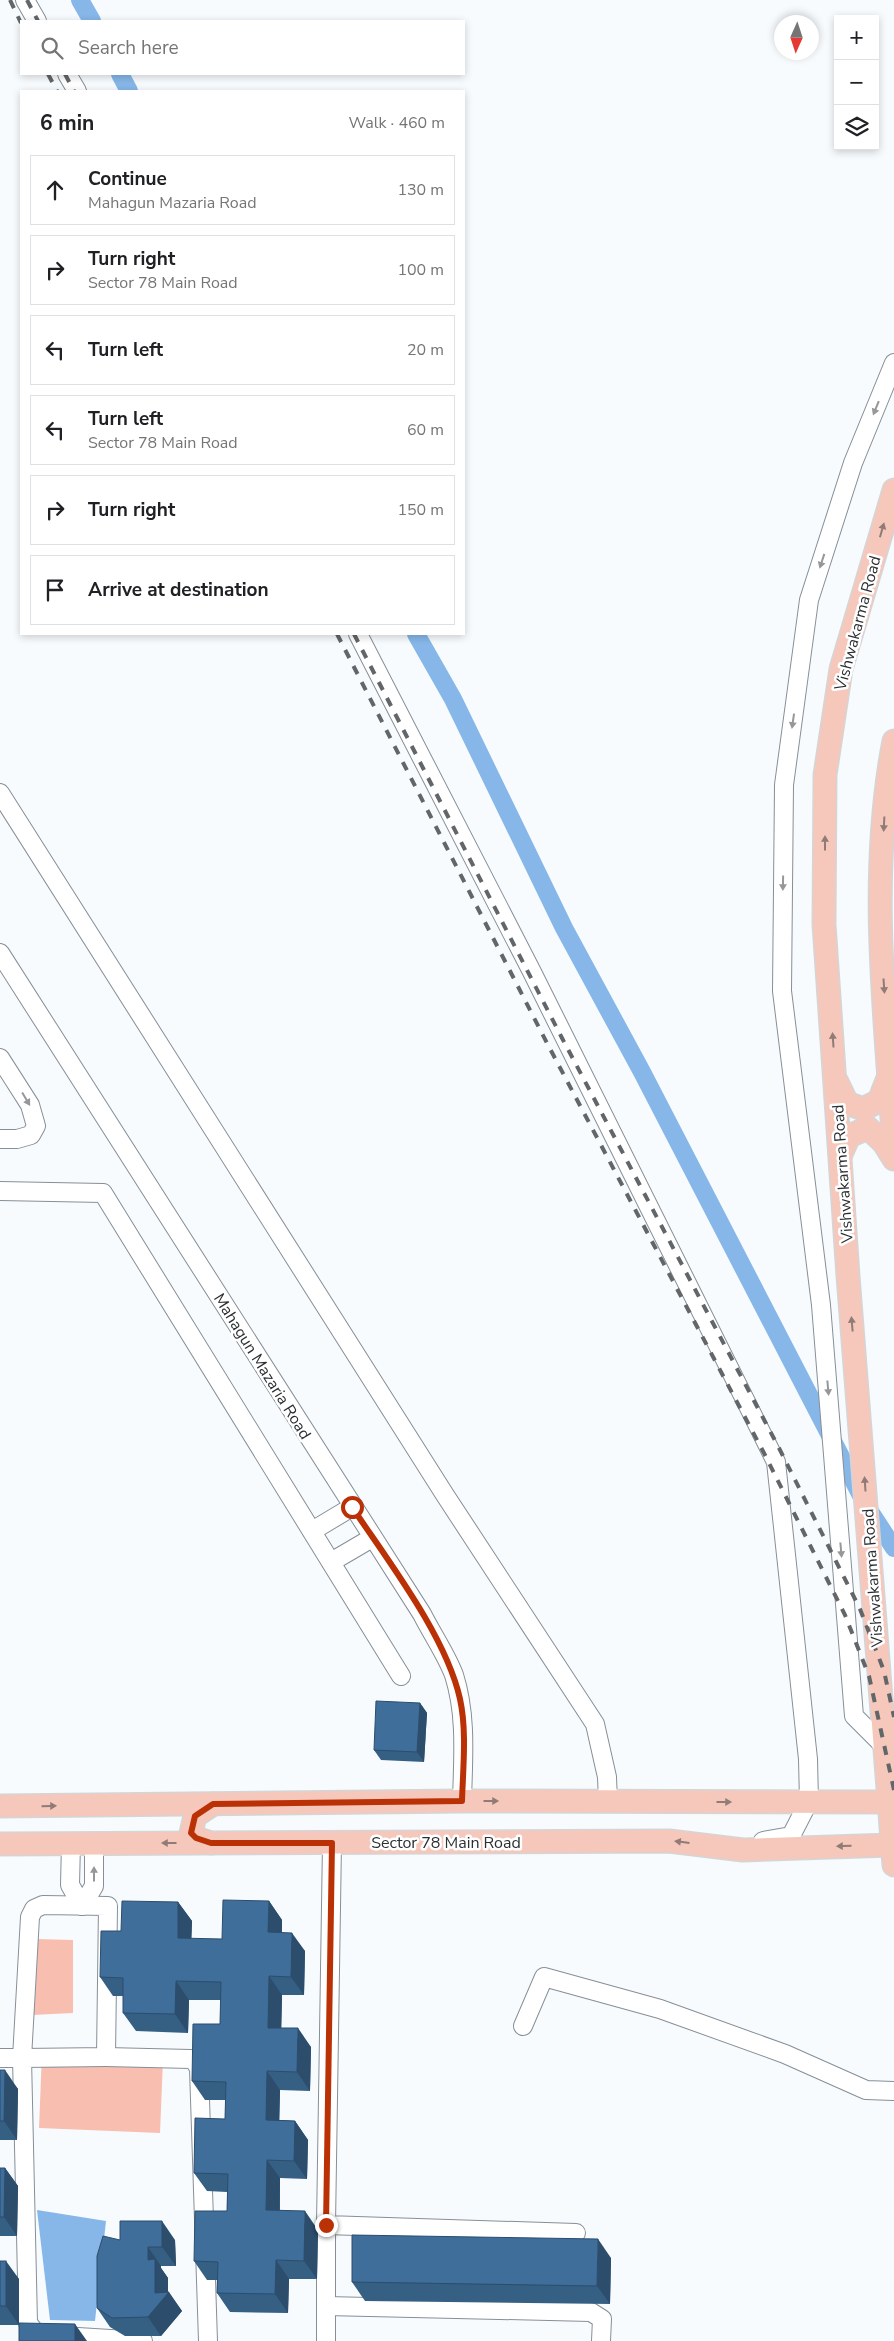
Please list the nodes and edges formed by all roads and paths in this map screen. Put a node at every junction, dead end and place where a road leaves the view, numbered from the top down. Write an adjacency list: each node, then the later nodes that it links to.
1 (25, 0): 2 (street)
2 (36, 20)
3 (68, 75): 4 (street)
4 (76, 90)
5 (894, 363): 24 (street, one-way to 24)
6 (894, 490): 13 (main road, Vishwakarma Road, one-way to 6)
7 (359, 635): 26 (street)
8 (894, 741): 12 (main road, one-way to 12)
9 (0, 793): 27 (street)
10 (0, 952): 19 (street, Mahagun Mazaria Road)
11 (0, 1058): 14 (street, one-way to 14)
12 (889, 1074): 13 (main road); 15 (main road)
13 (836, 1079): 16 (main road, Vishwakarma Road)
14 (0, 1138)
15 (894, 1147)
16 (841, 1154): 17 (main road); 24 (main road, Vishwakarma Road, one-way to 16)
17 (894, 1159)
18 (0, 1191): 20 (street)
19 (352, 1507): 20 (street); 21 (street, Mahagun Mazaria Road)
20 (312, 1531): 22 (street)
21 (372, 1538): 22 (street); 25 (street, Mahagun Mazaria Road)
22 (331, 1562): 23 (street)
23 (401, 1676)
24 (885, 1747): 28 (main road, Vishwakarma Road)
25 (462, 1801): 27 (main road, one-way to 27); 29 (main road)
26 (809, 1801): 27 (main road, one-way to 26); 28 (main road); 36 (street)
27 (608, 1802)
28 (889, 1802): 37 (main road, Vishwakarma Road)
29 (213, 1804): 30 (main road, one-way to 29); 33 (main road)
30 (0, 1806)
31 (71, 1843): 32 (main road, Sector 78 Main Road); 35 (main road, Sector 78 Main Road); 38 (street)
32 (94, 1843): 33 (main road, Sector 78 Main Road, one-way to 32); 38 (street, one-way to 32)
33 (211, 1843): 34 (main road, Sector 78 Main Road)
34 (332, 1843): 36 (main road, Sector 78 Main Road, one-way to 34); 44 (street)
35 (0, 1844)
36 (744, 1850): 37 (main road, Sector 78 Main Road, one-way to 36)
37 (893, 1855)
38 (82, 1906): 40 (street); 42 (street)
39 (523, 2026): 43 (street)
40 (106, 2057): 42 (street); 48 (street)
41 (0, 2058): 42 (street)
42 (22, 2058): 47 (street)
43 (894, 2091)
44 (326, 2225): 45 (street); 46 (street)
45 (576, 2233)
46 (326, 2306): 49 (street); 50 (street)
47 (143, 2341)
48 (208, 2341)
49 (326, 2341)
50 (601, 2341)

